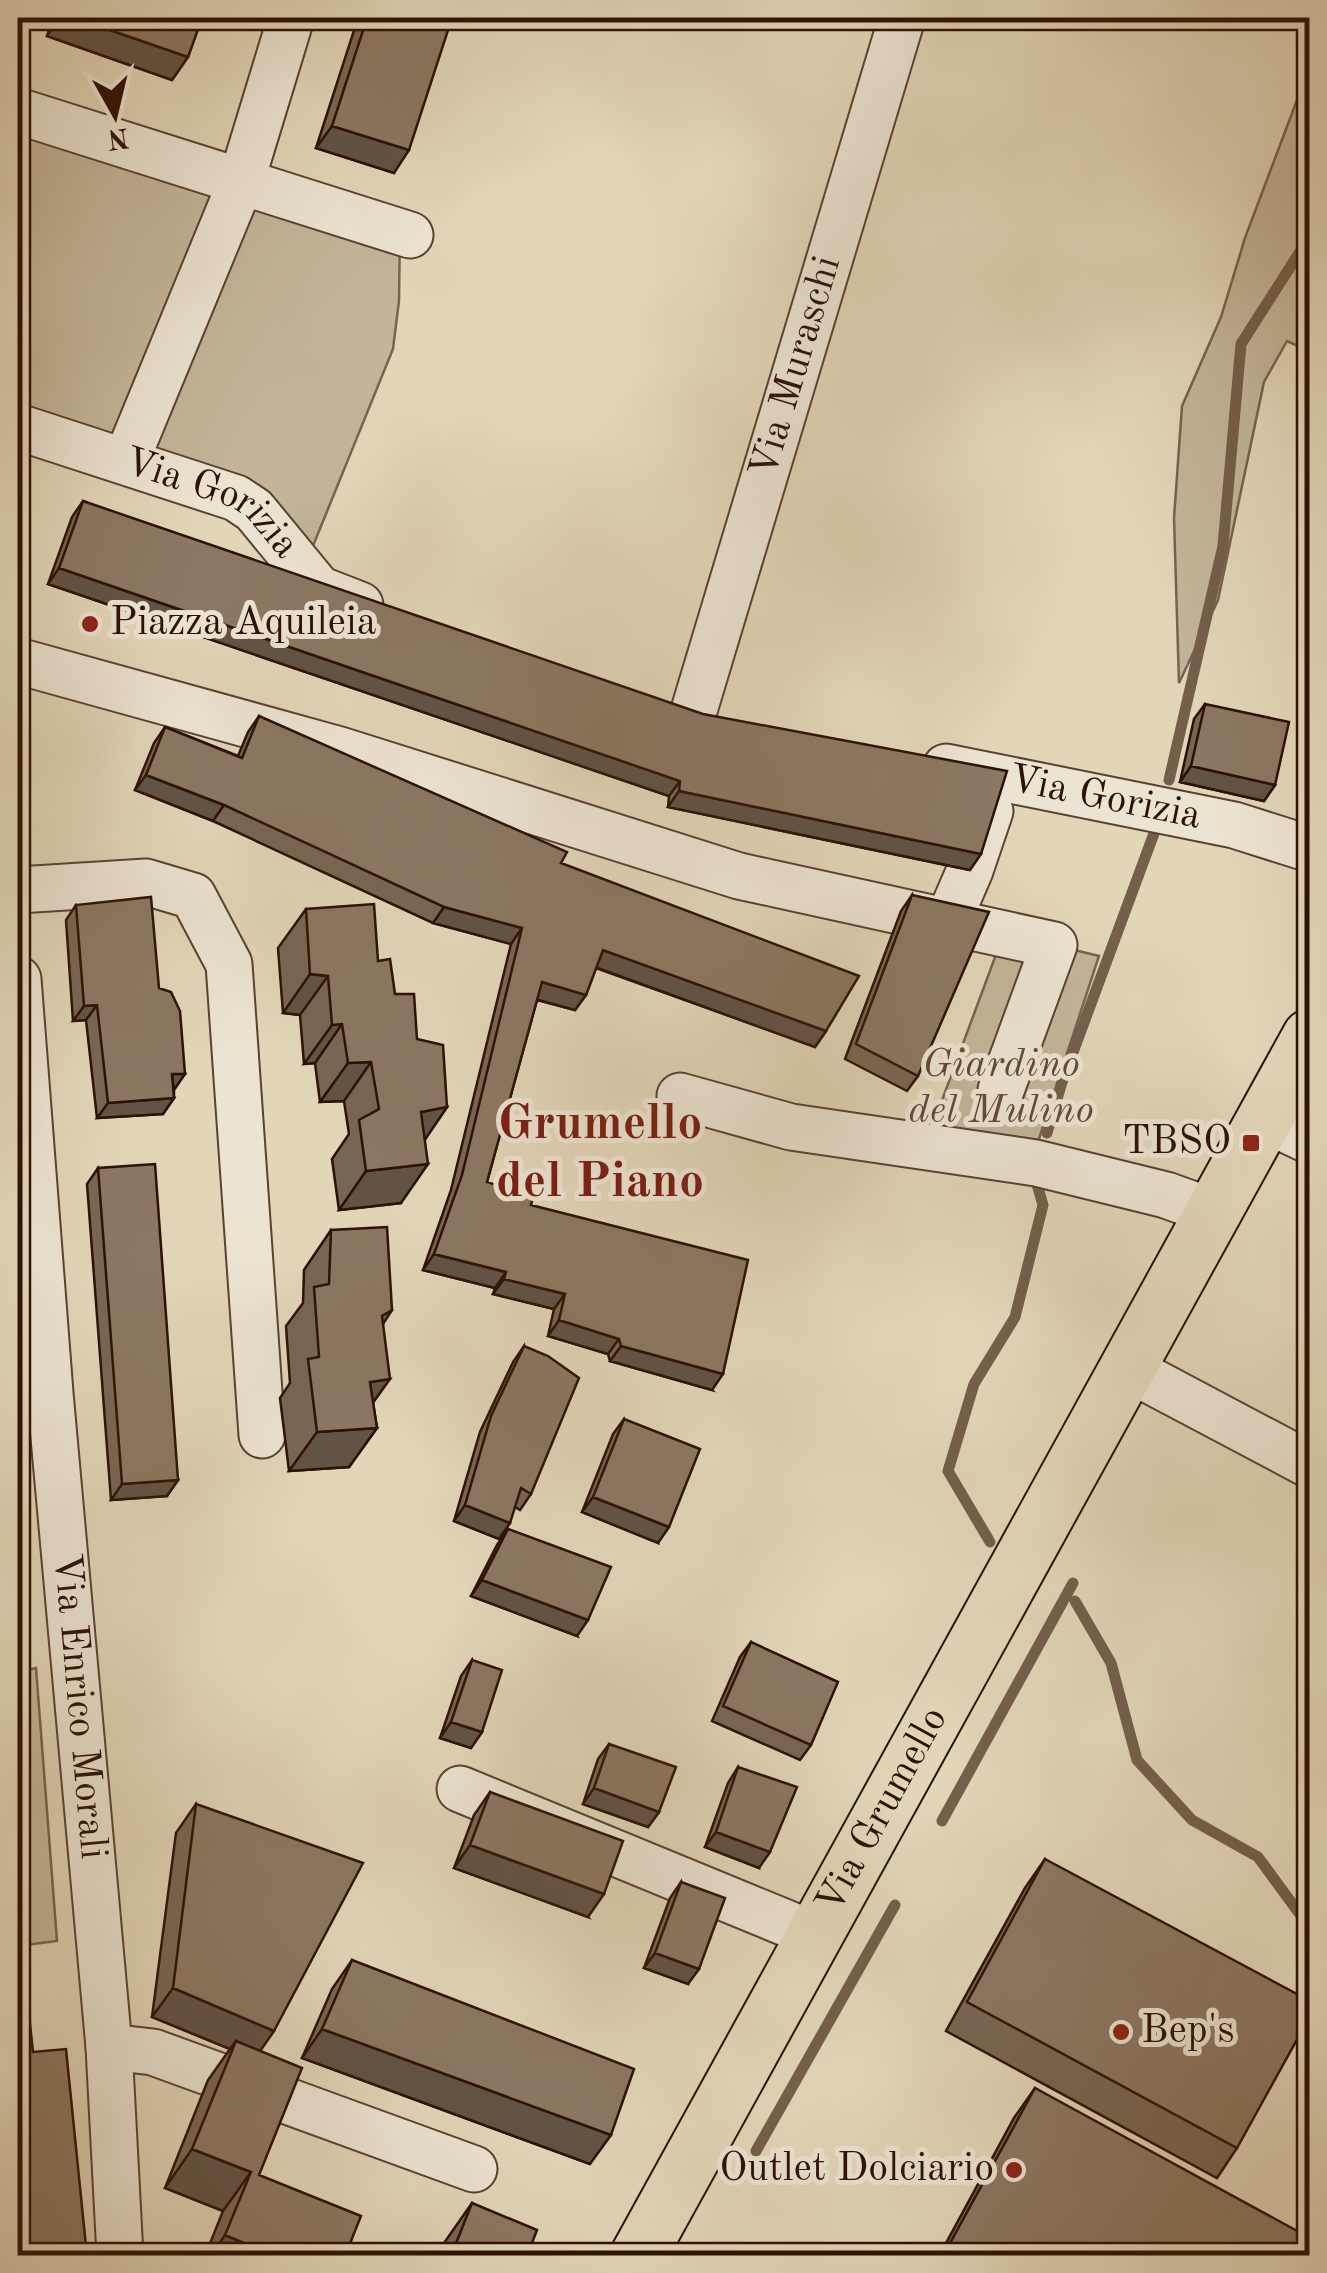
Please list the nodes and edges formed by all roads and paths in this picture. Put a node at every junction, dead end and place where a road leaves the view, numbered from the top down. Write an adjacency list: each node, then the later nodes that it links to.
1 (291, 18): 4 (street)
2 (902, 18): 10 (street, Via Muraschi)
3 (18, 111): 4 (street)
4 (241, 182): 5 (street); 7 (street)
5 (410, 234)
6 (18, 427): 7 (street, Via Gorizia)
7 (126, 462): 8 (street, Via Gorizia)
8 (392, 616)
9 (18, 661): 15 (street)
10 (692, 715)
11 (904, 758): 12 (street, Via Gorizia)
12 (1000, 777): 13 (street, Via Gorizia); 15 (street)
13 (1310, 849)
14 (18, 890): 24 (street)
15 (948, 921): 18 (street)
16 (18, 979): 23 (street, Via Enrico Morali)
17 (1310, 1037): 20 (main road, Via Grumello)
18 (1001, 1090)
19 (680, 1096): 21 (street)
20 (1287, 1130): 21 (main road, Via Grumello)
21 (1213, 1212): 22 (main road, Via Grumello)
22 (1127, 1368): 25 (street); 27 (main road, Via Grumello)
23 (34, 1385): 28 (street, Via Enrico Morali)
24 (262, 1435)
25 (1310, 1465)
26 (460, 1788): 27 (street)
27 (814, 1935): 31 (main road, Via Grumello)
28 (109, 2048): 29 (street); 30 (street, Via Enrico Morali)
29 (474, 2169)
30 (120, 2256)
31 (638, 2256)

